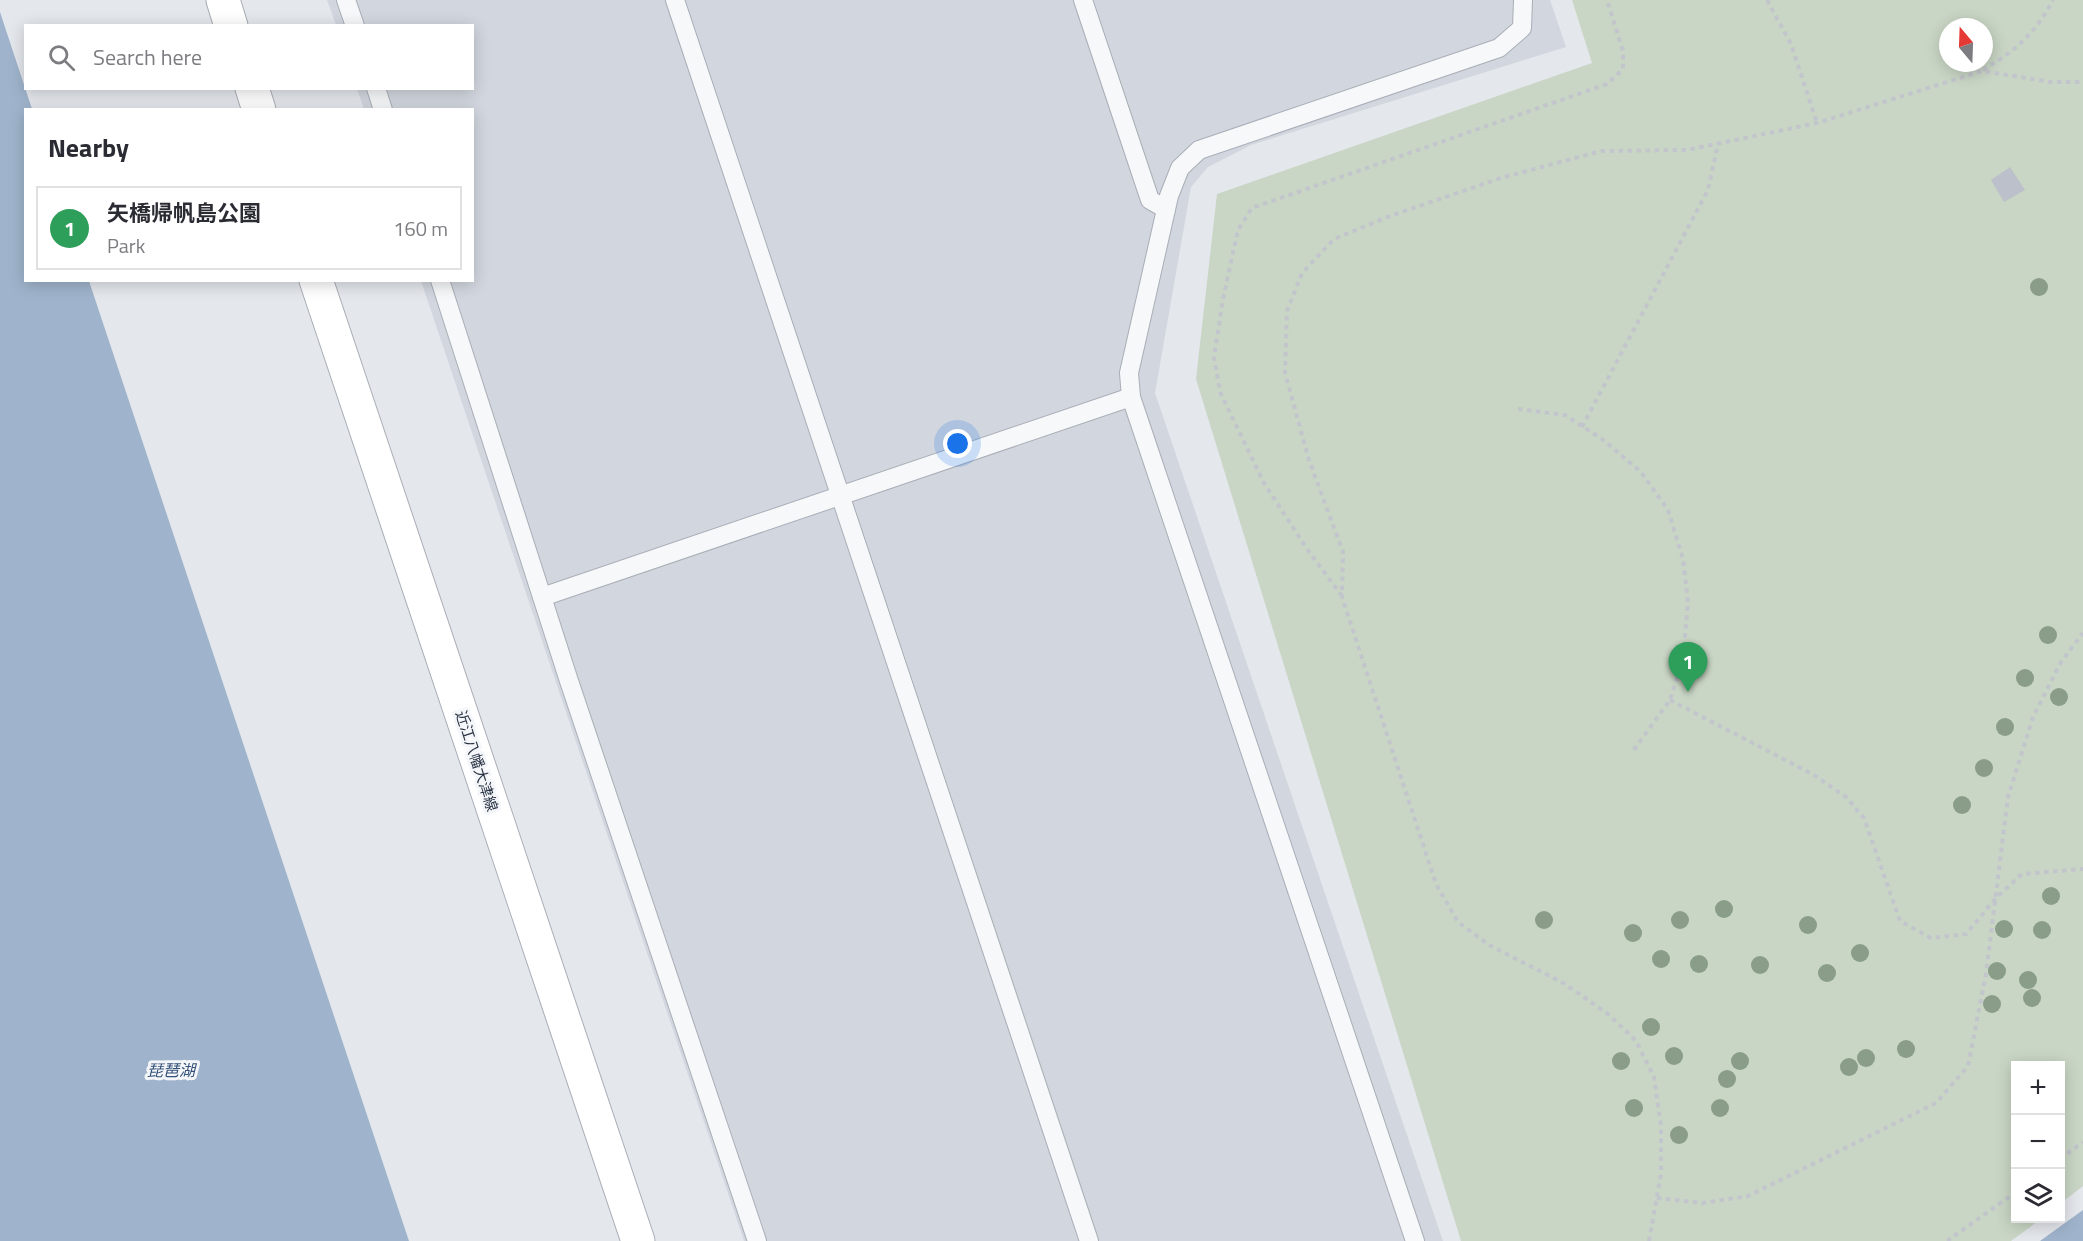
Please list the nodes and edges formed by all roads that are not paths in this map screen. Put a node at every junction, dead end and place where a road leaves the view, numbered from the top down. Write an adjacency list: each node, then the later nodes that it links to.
1 (223, 0): 6 (main road)
2 (346, 0): 7 (lane)
3 (675, 0): 16 (lane)
4 (1083, 0): 12 (lane)
5 (1523, 0): 12 (lane)
6 (230, 24)
7 (354, 24)
8 (253, 90): 10 (main road)
9 (377, 90): 11 (lane)
10 (258, 108)
11 (382, 108)
12 (1166, 210): 15 (lane)
13 (317, 282): 18 (main road, 近江八幡大津線)
14 (441, 282): 17 (lane)
15 (1131, 397): 16 (lane); 21 (lane)
16 (840, 495): 17 (lane); 20 (lane)
17 (542, 597): 19 (lane)
18 (638, 1241)
19 (757, 1241)
20 (1089, 1241)
21 (1415, 1241)

